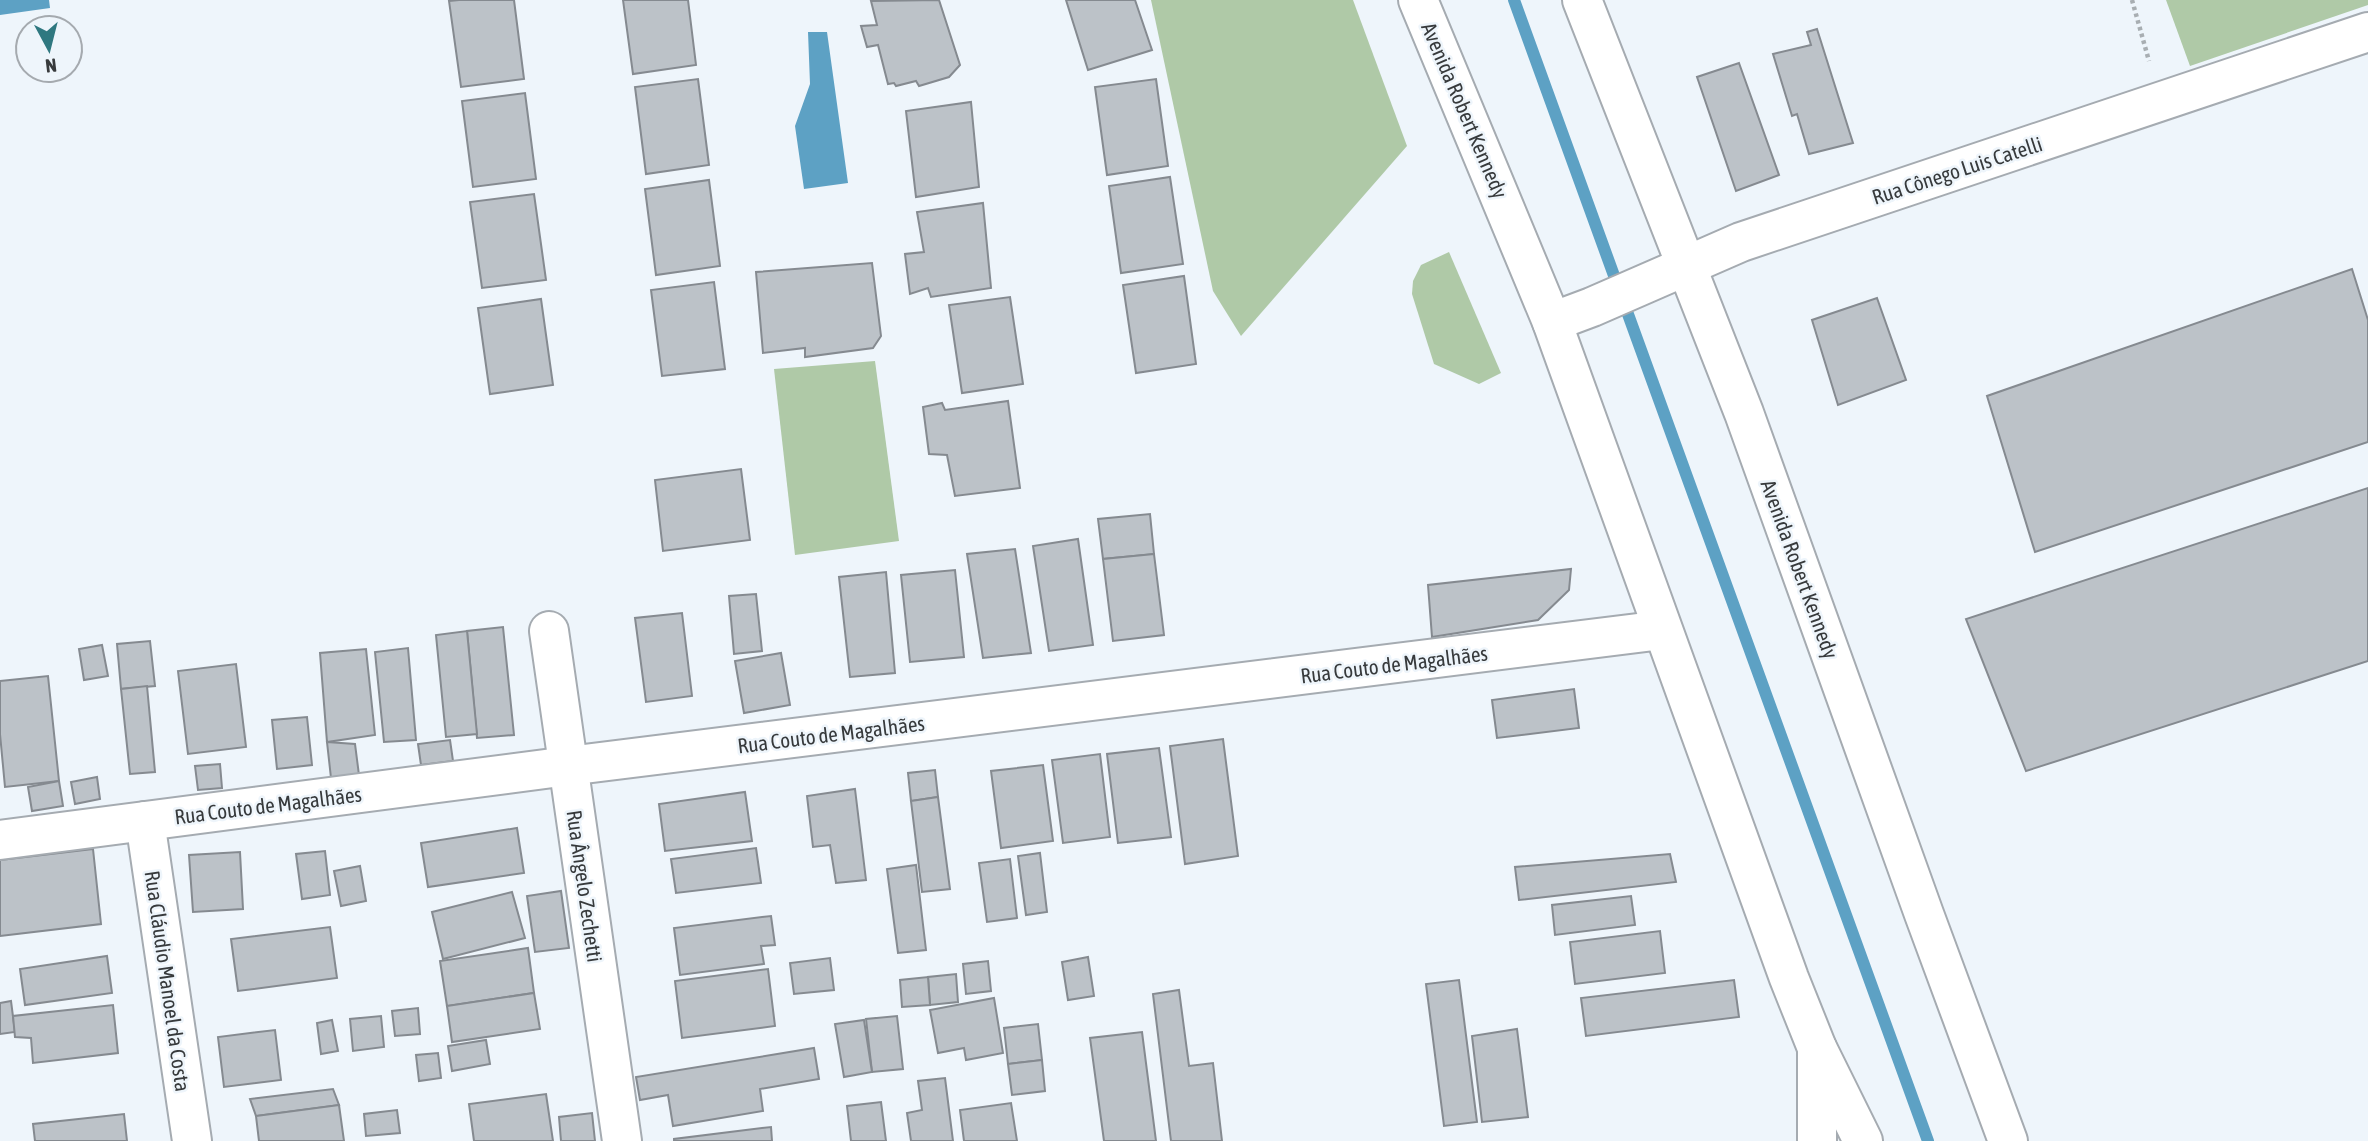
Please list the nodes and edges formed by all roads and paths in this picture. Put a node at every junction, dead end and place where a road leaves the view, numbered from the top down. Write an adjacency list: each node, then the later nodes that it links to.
1 (1418, 0): 7 (street, Avenida Robert Kennedy)
2 (1582, 0): 6 (street, Avenida Robert Kennedy)
3 (2132, 0): 5 (path)
4 (2368, 32): 5 (street, Rua Cônego Luis Catelli)
5 (2161, 103): 6 (street, Rua Cônego Luis Catelli)
6 (1679, 269): 7 (street, Rua Cônego Luis Catelli); 18 (street, Avenida Robert Kennedy)
7 (1552, 322): 8 (street, Avenida Robert Kennedy)
8 (1662, 630): 10 (street, Rua Couto de Magalhães); 13 (street, Avenida Robert Kennedy)
9 (549, 631): 10 (street, Rua Ângelo Zechetti)
10 (568, 766): 11 (street, Rua Couto de Magalhães); 15 (street, Rua Ângelo Zechetti)
11 (145, 821): 12 (street, Rua Couto de Magalhães); 14 (street, Rua Cláudio Manoel da Costa)
12 (0, 840)
13 (1817, 1048): 16 (street, Avenida Robert Kennedy); 17 (street, Avenida Robert Kennedy)
14 (192, 1141)
15 (622, 1141)
16 (1817, 1141)
17 (1863, 1141)
18 (2008, 1141)

